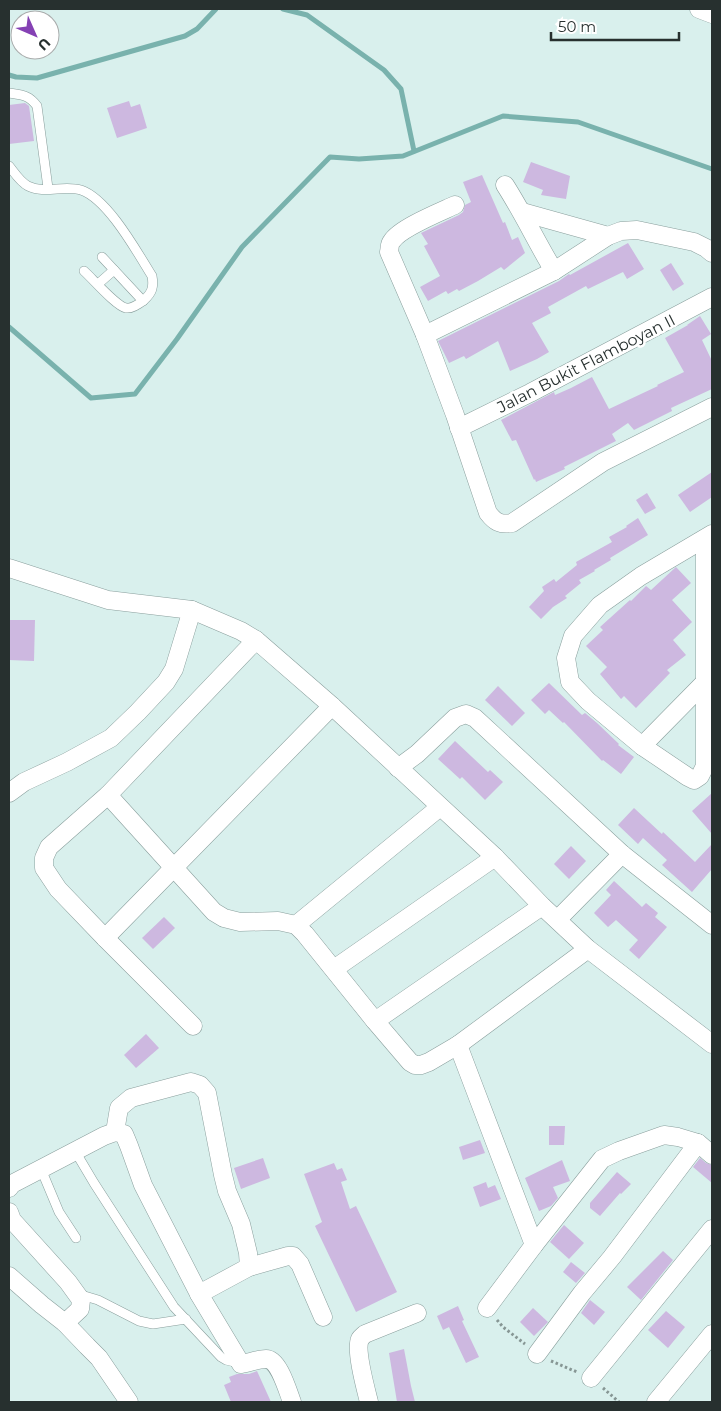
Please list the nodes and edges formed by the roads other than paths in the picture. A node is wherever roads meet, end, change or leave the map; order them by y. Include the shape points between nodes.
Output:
1 (699, 9) edge
2 (712, 14) edge
3 (9, 93) edge
4 (9, 166) edge
5 (505, 185) dead end
6 (48, 188) junction
7 (455, 205) dead end
8 (522, 212) junction
9 (608, 236) junction
10 (712, 253) edge
11 (102, 257) dead end
12 (84, 270) dead end
13 (114, 270) junction
14 (554, 271) junction
15 (98, 284) junction
16 (712, 297) edge
17 (143, 301) junction
18 (425, 335) junction
19 (712, 407) edge
20 (459, 428) junction
21 (709, 536) edge
22 (9, 568) edge
23 (192, 610) junction
24 (256, 640) junction
25 (706, 681) junction
26 (332, 706) junction
27 (642, 746) junction
28 (398, 768) junction
29 (9, 794) edge
30 (108, 795) junction
31 (440, 808) junction
32 (622, 854) junction
33 (495, 858) junction
34 (173, 867) junction
35 (542, 906) junction
36 (558, 919) junction
37 (296, 925) junction
38 (712, 925) edge
39 (105, 938) junction
40 (588, 949) junction
41 (334, 969) junction
42 (375, 1021) junction
43 (193, 1026) dead end
44 (712, 1044) edge
45 (458, 1045) junction
46 (115, 1132) junction
47 (698, 1143) junction
48 (75, 1151) junction
49 (712, 1155) edge
50 (40, 1169) junction
51 (9, 1188) edge
52 (9, 1212) edge
53 (712, 1229) edge
54 (76, 1238) dead end
55 (534, 1245) junction
56 (249, 1267) junction
57 (9, 1276) edge
58 (78, 1294) junction
59 (199, 1294) junction
60 (487, 1308) road end
61 (417, 1313) dead end
62 (323, 1317) dead end
63 (186, 1319) junction
64 (65, 1323) junction
65 (712, 1334) edge
66 (537, 1354) road end
67 (241, 1364) junction
68 (591, 1378) road end
69 (129, 1402) edge
70 (292, 1402) edge
71 (369, 1402) edge
72 (656, 1402) edge

1 - 2 street
3 - 6 lane via 32,99 37,106
4 - 6 lane via 27,186
5 - 8 street
6 - 17 lane via 82,190 104,206 152,276 152,291
7 - 18 street via 402,231 390,245 389,252
8 - 9 street
8 - 14 street
9 - 10 street via 637,230 694,242
9 - 14 street
11 - 13 lane
12 - 15 lane
13 - 15 lane
13 - 17 lane
14 - 18 street
15 - 17 lane via 123,307 129,308
16 - 20 street, Jalan Bukit Flamboyan II
18 - 20 street
19 - 20 street via 603,462 512,523 502,524 494,521 488,513
21 - 25 street
21 - 27 street via 641,576 600,605 573,636 566,658 570,682
22 - 23 street via 108,600
23 - 24 street
23 - 29 street via 174,669 138,712 111,738 24,782
24 - 26 street
24 - 30 street
25 - 27 street
25 - 27 street via 705,766 700,776 691,779
26 - 28 street
26 - 34 street
28 - 31 street
28 - 32 street via 455,718 466,714 475,718
30 - 34 street
30 - 39 street via 49,847 44,858 44,868 58,889
31 - 33 street
31 - 37 street
32 - 36 street
32 - 38 street
33 - 35 street
33 - 41 street
34 - 37 street via 214,912 224,918
34 - 39 street
35 - 36 street
35 - 42 street
36 - 40 street
37 - 41 street
39 - 43 street
40 - 44 street
40 - 45 street
41 - 42 street
42 - 45 street via 415,1065 428,1062
45 - 55 street
46 - 48 street
46 - 56 street via 119,1108 131,1098 191,1082 200,1084 207,1092 222,1175 241,1224
46 - 59 street via 124,1134 143,1185
47 - 49 street
47 - 55 street via 678,1136 664,1136 602,1159
47 - 66 street
48 - 50 street
48 - 63 lane via 144,1262 174,1307
50 - 51 street
50 - 54 lane via 59,1212
52 - 58 street via 12,1220
53 - 68 street
55 - 60 street
56 - 59 street
56 - 62 street via 293,1256 300,1264
57 - 64 street
58 - 63 lane via 98,1300 139,1321 153,1324
58 - 64 street via 80,1309
59 - 67 street
61 - 71 street via 365,1334 359,1340
63 - 67 lane via 221,1357
64 - 69 street via 99,1358
65 - 72 street
67 - 70 street via 266,1359 273,1362

